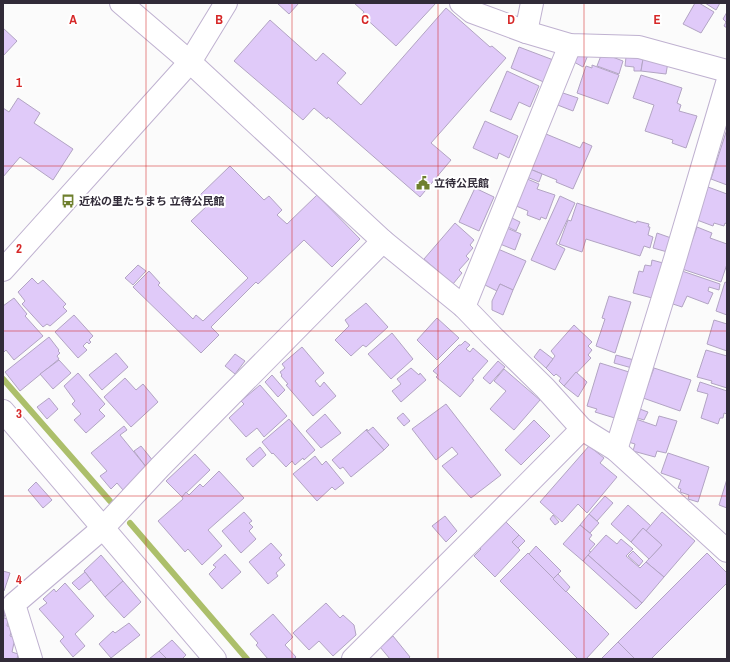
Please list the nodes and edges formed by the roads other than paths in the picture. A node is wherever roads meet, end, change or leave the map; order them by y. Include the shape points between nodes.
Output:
1 (121, 3) edge
2 (226, 3) edge
3 (461, 3) edge
4 (532, 3) edge
5 (526, 32) junction
6 (570, 45) junction
7 (190, 62) junction
8 (727, 71) edge
9 (727, 83) edge
10 (383, 241) junction
11 (3, 270) edge
12 (464, 306) junction
13 (3, 411) edge
14 (582, 429) junction
15 (616, 450) junction
16 (103, 528) junction
17 (727, 551) edge
18 (31, 659) edge
19 (215, 659) edge
20 (353, 659) edge

1 - 7 street
2 - 7 street
3 - 5 street via 472,12
4 - 5 street
5 - 6 street
6 - 8 street via 639,47
6 - 12 street
7 - 10 street
7 - 11 street
9 - 15 street
10 - 12 street
10 - 16 street via 165,461
12 - 14 street
13 - 16 street
14 - 15 street
14 - 20 street
15 - 17 street
16 - 18 street via 14,604
16 - 19 street

